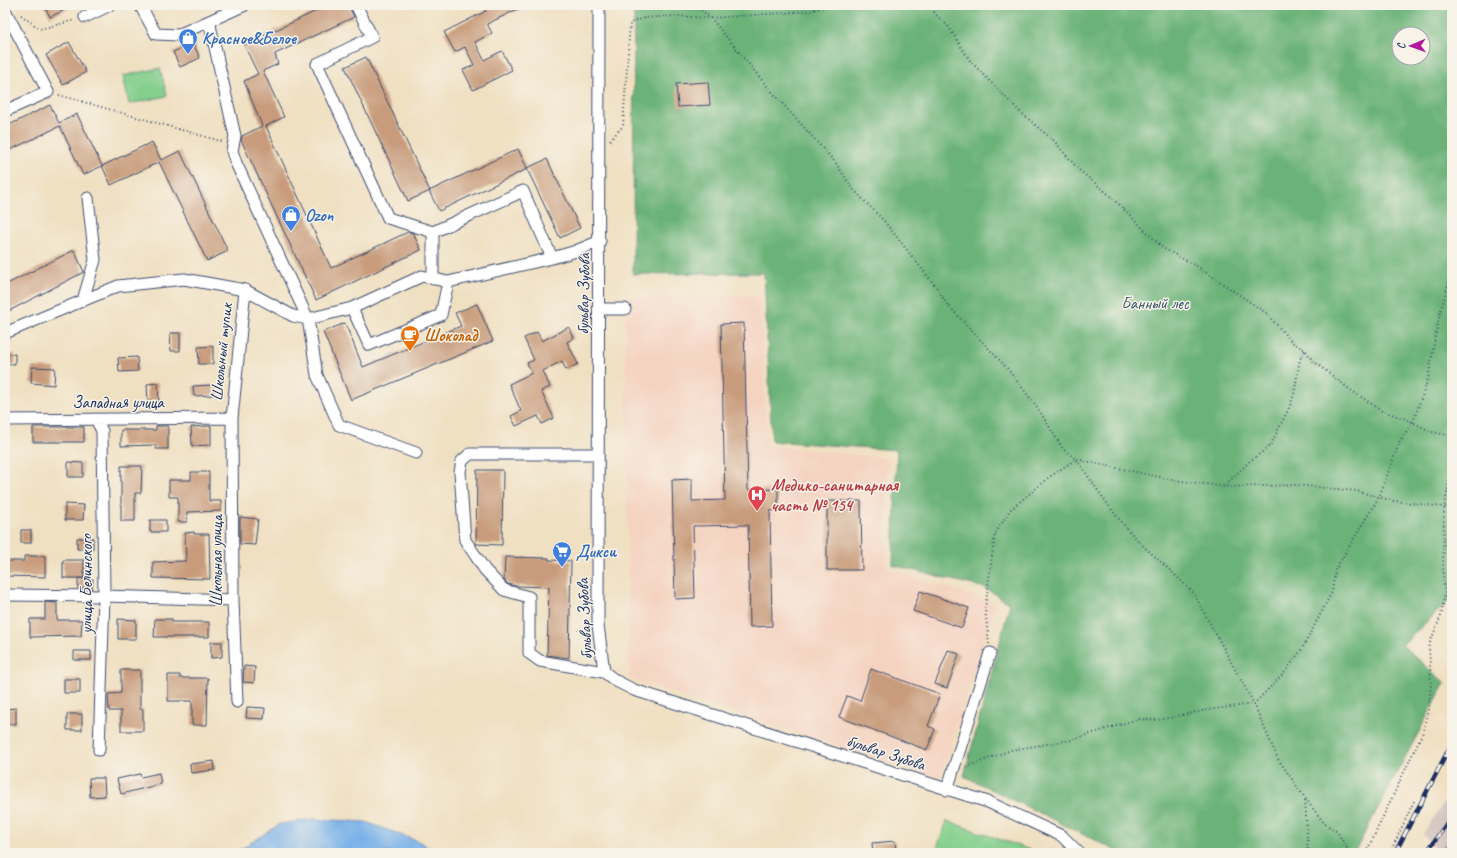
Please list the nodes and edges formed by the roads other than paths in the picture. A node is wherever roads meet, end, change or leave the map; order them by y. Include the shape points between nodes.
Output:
1 (110, 5) edge
2 (140, 5) edge
3 (245, 5) edge
4 (356, 5) edge
5 (599, 5) edge
6 (5, 10) edge
7 (86, 17) road end
8 (209, 21) junction
9 (5, 111) edge
10 (88, 198) dead end
11 (433, 232) junction
12 (600, 241) junction
13 (552, 258) junction
14 (433, 279) junction
15 (448, 282) junction
16 (244, 290) junction
17 (83, 300) junction
18 (352, 308) junction
19 (600, 309) junction
20 (625, 309) dead end
21 (308, 320) junction
22 (5, 333) edge
23 (232, 418) junction
24 (96, 419) junction
25 (5, 420) edge
26 (416, 453) dead end
27 (598, 454) junction
28 (5, 596) edge
29 (104, 596) junction
30 (233, 600) junction
31 (990, 653) road end
32 (604, 672) junction
33 (237, 702) dead end
34 (99, 750) dead end
35 (948, 790) junction
36 (1079, 853) edge

1 - 7 street
2 - 8 street via 156,34 178,35
3 - 8 street
4 - 11 street via 372,36 317,64 388,218
5 - 12 street, бульвар Зубова
6 - 9 street via 48,92
8 - 21 street via 235,136 232,152
10 - 17 street via 94,260
11 - 13 street via 523,191
11 - 14 street
12 - 13 street
12 - 19 street, бульвар Зубова
13 - 15 street
14 - 15 street
14 - 18 street via 422,276
15 - 18 street via 441,315 370,345
16 - 17 street via 184,279 118,286
16 - 21 street via 293,316
16 - 23 street, Школьный тупик
17 - 22 street
18 - 21 street
19 - 20 street
19 - 27 street, бульвар Зубова
21 - 26 street via 318,375 339,425
23 - 24 street, Западная улица
23 - 30 street, Школьная улица
24 - 25 street, Западная улица
24 - 29 street, улица Белинского via 102,431
27 - 32 street, бульвар Зубова via 598,625
27 - 32 street via 470,454 462,461 460,472 465,540 485,570 504,590 529,597 529,653 540,662
28 - 29 street
29 - 30 street
29 - 34 street, улица Белинского
30 - 33 street, Школьная улица
31 - 35 street
32 - 35 street, бульвар Зубова via 634,690
35 - 36 street, бульвар Зубова via 988,802 1062,836

